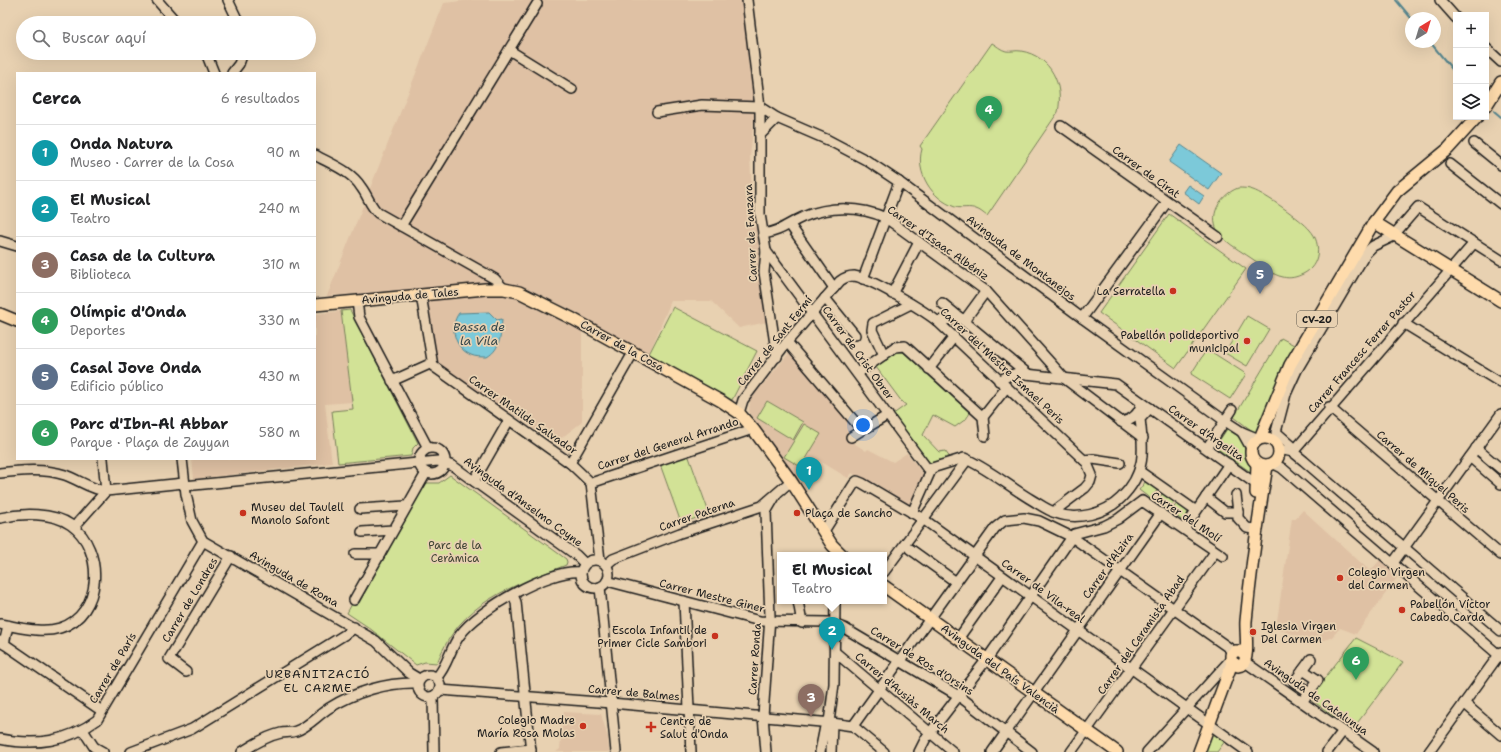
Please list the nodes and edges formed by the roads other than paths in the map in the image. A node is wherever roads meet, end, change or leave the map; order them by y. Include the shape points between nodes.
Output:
1 (157, 0) edge
2 (228, 0) edge
3 (747, 0) edge
4 (1440, 0) edge
5 (537, 4) dead end
6 (1453, 15) edge
7 (171, 16) edge
8 (236, 16) edge
9 (509, 50) junction
10 (1489, 51) edge
11 (209, 60) edge
12 (240, 60) edge
13 (1501, 62) edge
14 (214, 72) edge
15 (233, 72) edge
16 (1501, 82) edge
17 (572, 89) dead end
18 (1489, 101) edge
19 (760, 107) junction
20 (656, 112) dead end
21 (777, 118) junction
22 (1474, 120) edge
23 (760, 122) junction
24 (1061, 126) dead end
25 (760, 135) junction
26 (1474, 143) dead end
27 (316, 156) edge
28 (1450, 164) dead end
29 (1501, 165) edge
30 (899, 182) junction
31 (1167, 202) junction
32 (1501, 204) edge
33 (886, 218) junction
34 (1374, 222) junction
35 (790, 225) junction
36 (401, 226) junction
37 (763, 234) junction
38 (1395, 235) junction
39 (1218, 237) dead end
40 (0, 241) edge
41 (919, 242) junction
42 (1474, 243) junction
43 (16, 246) edge
44 (766, 251) junction
45 (1501, 260) edge
46 (1450, 270) junction
47 (863, 279) junction
48 (834, 288) junction
49 (504, 289) junction
50 (986, 291) junction
51 (892, 294) junction
52 (422, 295) junction
53 (825, 298) junction
54 (1501, 301) edge
55 (357, 302) junction
56 (942, 302) dead end
57 (910, 304) junction
58 (316, 305) edge
59 (813, 312) junction
60 (0, 314) edge
61 (1082, 318) junction
62 (963, 320) junction
63 (16, 321) edge
64 (937, 321) junction
65 (1403, 323) junction
66 (856, 335) dead end
67 (954, 337) junction
68 (787, 342) junction
69 (633, 353) junction
70 (884, 355) junction
71 (778, 357) junction
72 (432, 363) junction
73 (929, 369) junction
74 (858, 373) junction
75 (1028, 374) junction
76 (1065, 379) junction
77 (392, 381) junction
78 (1501, 383) edge
79 (1003, 385) junction
80 (1141, 402) junction
81 (1330, 407) junction
82 (1150, 408) junction
83 (1232, 410) dead end
84 (739, 412) junction
85 (888, 415) junction
86 (984, 415) junction
87 (1140, 419) junction
88 (1499, 419) edge
89 (509, 420) junction
90 (1225, 421) junction
91 (1124, 424) junction
92 (868, 427) dead end
93 (752, 429) junction
94 (1242, 432) junction
95 (985, 436) dead end
96 (851, 437) dead end
97 (1143, 438) junction
98 (1263, 439) junction
99 (428, 448) junction
100 (1207, 448) junction
101 (1251, 448) junction
102 (1279, 448) junction
103 (1476, 448) junction
104 (1293, 452) junction
105 (1470, 457) junction
106 (103, 460) edge
107 (182, 460) edge
108 (967, 460) junction
109 (1084, 460) junction
110 (418, 462) junction
111 (445, 462) junction
112 (570, 463) junction
113 (1120, 463) dead end
114 (1229, 464) junction
115 (1266, 465) junction
116 (1501, 469) edge
117 (930, 470) junction
118 (1139, 471) junction
119 (0, 473) edge
120 (426, 473) junction
121 (474, 481) junction
122 (591, 482) junction
123 (791, 482) junction
124 (1256, 484) junction
125 (1501, 484) edge
126 (184, 485) junction
127 (106, 491) junction
128 (776, 495) junction
129 (1236, 495) dead end
130 (1206, 497) junction
131 (1438, 501) junction
132 (406, 506) junction
133 (757, 508) junction
134 (360, 509) dead end
135 (1196, 511) junction
136 (1053, 512) junction
137 (1238, 512) junction
138 (912, 513) junction
139 (1161, 513) junction
140 (0, 518) edge
141 (923, 519) junction
142 (766, 520) junction
143 (74, 527) junction
144 (1184, 529) junction
145 (393, 530) junction
146 (824, 531) junction
147 (362, 532) dead end
148 (1255, 532) junction
149 (1072, 537) junction
150 (203, 541) junction
151 (1405, 548) junction
152 (910, 549) dead end
153 (838, 552) edge
154 (1215, 552) junction
155 (355, 554) dead end
156 (380, 554) junction
157 (1501, 555) edge
158 (231, 556) junction
159 (1224, 556) dead end
160 (974, 557) junction
161 (603, 563) junction
162 (1393, 563) junction
163 (583, 568) junction
164 (887, 568) edge
165 (1120, 571) junction
166 (1002, 577) junction
167 (956, 582) junction
168 (604, 584) junction
169 (887, 588) edge
170 (513, 594) junction
171 (1030, 597) junction
172 (354, 600) dead end
173 (684, 602) junction
174 (799, 604) edge
175 (835, 604) edge
176 (1174, 610) junction
177 (930, 619) junction
178 (769, 622) junction
179 (802, 623) junction
180 (4, 625) edge
181 (836, 626) junction
182 (354, 627) junction
183 (1077, 630) junction
184 (1501, 630) edge
185 (958, 639) junction
186 (2, 643) edge
187 (835, 652) junction
188 (1500, 654) edge
189 (987, 659) junction
190 (1237, 659) junction
191 (1311, 660) dead end
192 (900, 661) junction
193 (1132, 669) junction
194 (1303, 670) junction
195 (186, 672) dead end
196 (437, 677) junction
197 (418, 681) junction
198 (1294, 682) junction
199 (880, 689) junction
200 (440, 690) junction
201 (1287, 692) junction
202 (1309, 692) junction
203 (1034, 693) junction
204 (959, 696) junction
205 (433, 697) junction
206 (526, 697) junction
207 (1302, 702) junction
208 (611, 703) junction
209 (1464, 703) junction
210 (1186, 708) junction
211 (690, 710) junction
212 (102, 711) junction
213 (763, 716) junction
214 (829, 722) junction
215 (1208, 724) junction
216 (853, 726) junction
217 (82, 730) junction
218 (1088, 731) junction
219 (1343, 731) junction
220 (1006, 732) junction
221 (930, 733) junction
222 (1501, 736) edge
223 (0, 739) edge
224 (531, 750) edge
225 (103, 752) edge
226 (131, 752) edge
227 (242, 752) edge
228 (434, 752) edge
229 (501, 752) edge
230 (616, 752) edge
231 (691, 752) edge
232 (766, 752) edge
233 (820, 752) edge
234 (831, 752) edge
235 (884, 752) edge
236 (919, 752) edge
237 (953, 752) edge
238 (992, 752) edge
239 (1032, 752) edge
240 (1071, 752) edge
241 (1117, 752) edge
242 (1147, 752) edge
243 (1198, 752) edge
244 (1248, 752) edge
245 (1327, 752) edge
246 (1373, 752) edge
247 (1428, 752) edge

1 - 7 street
2 - 8 street
3 - 19 street, Carrer de Fanzara
4 - 6 street
5 - 9 street
9 - 17 street
9 - 36 street
10 - 13 street
11 - 14 street
12 - 15 street
16 - 18 main road
19 - 20 street via 702,105
19 - 21 street, Avinguda de Montanejos
19 - 23 street, Carrer de Fanzara
21 - 23 street
21 - 25 street
21 - 30 street, Avinguda de Montanejos via 828,140 866,160
22 - 34 main road, CV-20 via 1448,149 1397,191
23 - 25 street, Carrer de Fanzara
24 - 31 street, Carrer de Cirat
25 - 37 street, Carrer de Fanzara via 760,214
26 - 29 street
27 - 36 street, Carrer de la Cosa via 357,181 372,208
28 - 32 street
30 - 33 street
30 - 61 street, Avinguda de Montanejos
31 - 39 street, Carrer de Cirat
31 - 61 street
33 - 35 street, Carrer d'Isaac Albéniz via 871,212 836,209 816,213
33 - 41 street, Carrer d'Isaac Albéniz
33 - 47 street
34 - 38 main road
34 - 98 main road, CV-20 via 1290,365 1279,389
35 - 37 street, Carrer d'Isaac Albéniz via 777,232
35 - 48 street
36 - 49 street, Carrer de la Cosa via 495,279
37 - 44 street, Carrer de Fanzara
38 - 42 street via 1418,207
38 - 46 main road
38 - 104 street via 1373,246 1366,253 1291,384 1276,432 1292,446
40 - 43 street
41 - 50 street, Carrer d'Isaac Albéniz
41 - 51 street
42 - 45 street
42 - 46 street, Carrer Francesc Ferrer Pastor
44 - 59 street, Carrer de Crist Obrer
44 - 71 street, Carrer de Fanzara via 764,272
46 - 54 main road
46 - 65 street, Carrer Francesc Ferrer Pastor
47 - 48 street, Carrer del Mestre Ismael Peris via 848,277 842,279
47 - 51 street, Carrer del Mestre Ismael Peris
48 - 53 street, Carrer de Sant Fermí
49 - 52 main road, Avinguda de Tales
49 - 69 main road, Carrer de la Cosa via 519,292
50 - 62 street
50 - 76 street, Carrer d'Isaac Albéniz
51 - 57 street, Carrer del Mestre Ismael Peris
52 - 55 main road, Avinguda de Tales
52 - 72 street
53 - 59 street, Carrer de Sant Fermí
53 - 66 street
55 - 58 main road, Avinguda de Tales
55 - 77 street via 359,316
56 - 62 street
57 - 64 street, Carrer del Mestre Ismael Peris
57 - 70 street via 873,323 872,330
59 - 68 street, Carrer de Sant Fermí
59 - 74 street, Carrer de Crist Obrer
60 - 63 main road
61 - 90 street, Avinguda de Montanejos
62 - 64 street
62 - 75 street
64 - 67 street, Carrer del Mestre Ismael Peris
65 - 78 street
65 - 81 street, Carrer Francesc Ferrer Pastor
67 - 73 street
67 - 79 street, Carrer del Mestre Ismael Peris
68 - 71 street, Carrer de Sant Fermí
68 - 96 street via 862,430
69 - 84 main road, Carrer de la Cosa
69 - 112 street
70 - 73 street via 898,346 905,346
70 - 74 street
71 - 84 street, Carrer de Sant Fermí via 743,400
72 - 77 street
72 - 89 street, Carrer Matilde Salvador
73 - 86 street
74 - 85 street, Carrer de Crist Obrer
75 - 76 street, Carrer d'Argelita
75 - 79 street, Carrer d'Argelita via 1012,374
76 - 80 street, Carrer d'Argelita via 1116,384
76 - 91 street, Carrer d'Argelita
77 - 99 street
79 - 86 street
79 - 109 street, Carrer del Mestre Ismael Peris
80 - 82 street, Carrer d'Argelita
80 - 91 street via 1140,408 1131,420
81 - 104 street, Carrer Francesc Ferrer Pastor
81 - 131 street, Carrer de Miquel Peris
82 - 87 street
82 - 100 street, Carrer d'Argelita
83 - 90 street
84 - 93 main road, Carrer de la Cosa
85 - 92 street
85 - 117 street, Carrer de Crist Obrer
86 - 95 street
87 - 91 street
87 - 97 street
88 - 103 street
89 - 112 street, Carrer Matilde Salvador
89 - 121 street
90 - 94 street, Avinguda de Montanejos
90 - 100 street
91 - 97 street, Carrer d'Argelita
93 - 122 street, Carrer del General Arrando
93 - 123 main road, Carrer de la Cosa
94 - 98 street, Avinguda de Montanejos
94 - 101 street, Avinguda de Montanejos
97 - 118 street
98 - 101 main road
98 - 102 main road via 1274,440
99 - 110 street via 422,451
99 - 111 street, Avinguda d'Anselmo Coyne via 440,451
100 - 114 street, Carrer d'Argelita
101 - 115 main road via 1252,457
102 - 104 street
102 - 115 main road via 1279,457
103 - 105 street
103 - 116 street
104 - 151 street
105 - 125 street
105 - 131 street
106 - 127 street
107 - 126 street
108 - 117 street via 962,459
108 - 136 street
108 - 141 street
109 - 113 street
109 - 136 street, Carrer del Mestre Ismael Peris via 1090,466 1090,482 1086,488
110 - 111 street, Avinguda d'Anselmo Coyne
110 - 120 street via 420,469
110 - 126 street, Avinguda d'Anselmo Coyne
111 - 120 street, Avinguda d'Anselmo Coyne via 442,470 434,475
111 - 121 street, Avinguda d'Anselmo Coyne
112 - 122 street, Carrer Matilde Salvador
114 - 124 street, Carrer d'Argelita
114 - 130 street
115 - 124 main road
115 - 148 main road
115 - 162 street via 1282,468
117 - 138 street
118 - 135 street
118 - 136 street via 1122,496 1099,512 1073,516
119 - 127 street via 34,470 55,472 97,490
120 - 132 street
121 - 163 street, Avinguda d'Anselmo Coyne via 576,555
122 - 161 street
123 - 128 street, Carrer Paterna
123 - 146 main road, Carrer de la Cosa
124 - 148 main road
126 - 127 street, Avinguda d'Anselmo Coyne
126 - 150 street via 192,521
127 - 143 street
128 - 133 street, Carrer Paterna
128 - 142 street, Carrer Ronda via 767,509
129 - 137 street
130 - 135 street
130 - 137 street via 1225,512
131 - 151 street
131 - 157 street, Carrer de Miquel Peris
132 - 134 street
132 - 145 street
133 - 142 street
133 - 161 street, Carrer Paterna via 680,533
135 - 144 street
137 - 148 street via 1238,518
138 - 141 street, Carrer de Vila-real
138 - 146 street, Carrer de Vila-real via 857,481
139 - 144 street, Carrer del Molí
139 - 149 street, Carrer del Molí via 1142,501 1112,522
139 - 165 street, Carrer d'Alzira
140 - 143 street via 48,517
141 - 160 street, Carrer de Vila-real
141 - 164 street
142 - 178 street, Carrer Ronda
143 - 180 street via 89,548 95,568 93,592 84,609 71,622 55,629 36,630
144 - 154 street, Carrer del Molí
145 - 147 street
145 - 156 street
146 - 153 main road, Carrer de la Cosa
148 - 190 main road via 1245,629
149 - 160 street, Avinguda de Catalunya via 1031,518 1010,518 998,524
149 - 165 street, Avinguda de Catalunya
149 - 171 street
150 - 158 street, Avinguda de Roma
150 - 212 street, Carrer de París
151 - 162 street
151 - 184 street
152 - 167 street
154 - 159 street, Carrer del Molí
154 - 176 street, Carrer del Ceramista Abad
155 - 156 street
156 - 172 street
158 - 182 street, Avinguda de Roma
158 - 195 street, Carrer de Londres via 169,659
160 - 166 street, Carrer de Vila-real
160 - 167 street, Avinguda de Catalunya
161 - 163 street via 592,560
161 - 168 street via 610,573
162 - 188 street
163 - 168 street via 583,581 586,585 595,588
163 - 170 street via 540,581
165 - 176 street, Avinguda de Catalunya
165 - 183 street, Carrer d'Alzira
166 - 171 street, Carrer de Vila-real
166 - 185 street
167 - 177 street, Avinguda de Catalunya
168 - 173 street, Carrer Mestre Giner
168 - 208 street
169 - 177 main road, Avinguda del País Valencià
170 - 196 street via 472,622 460,635
170 - 206 street
171 - 183 street, Carrer de Vila-real
171 - 189 street
173 - 178 street, Carrer Mestre Giner
173 - 211 street
174 - 179 street
175 - 181 street
176 - 190 street, Avinguda de Catalunya via 1229,648
176 - 193 street, Carrer del Ceramista Abad
177 - 185 main road, Avinguda del País Valencià
177 - 192 street, Avinguda de Catalunya
178 - 179 street, Carrer Mestre Giner
178 - 213 street, Carrer Ronda
179 - 181 street, Carrer Mestre Giner via 828,622
180 - 186 street
181 - 187 street
181 - 192 street, Carrer de Ros d'Orsins via 850,631
182 - 197 street, Avinguda de Roma via 376,641
182 - 226 street via 192,730
183 - 193 street, Carrer de Vila-real
183 - 203 street, Carrer d'Alzira
185 - 189 main road, Avinguda del País Valencià
186 - 212 street
187 - 199 street, Carrer d'Ausiàs March
187 - 214 street
188 - 209 street
189 - 203 main road, Avinguda del País Valencià
189 - 204 street
190 - 201 street, Avinguda de Catalunya
190 - 210 street
190 - 215 main road
191 - 194 street
192 - 199 street, Avinguda de Catalunya
192 - 204 street, Carrer de Ros d'Orsins
193 - 210 street, Carrer de Vila-real
193 - 218 street, Carrer del Ceramista Abad
194 - 198 street
194 - 202 street via 1318,680
196 - 197 street via 431,674 424,675
196 - 200 street
197 - 205 street via 418,692 424,697
197 - 227 street via 366,690 329,708 297,731 280,733
198 - 201 street
198 - 202 street
199 - 216 street, Avinguda de Catalunya
199 - 221 street, Carrer d'Ausiàs March
200 - 205 street
200 - 206 street, Carrer de Balmes
201 - 207 street, Avinguda de Catalunya
202 - 207 street
203 - 218 main road, Avinguda del País Valencià
203 - 220 street, Carrer d'Alzira
204 - 220 street, Carrer de Ros d'Orsins
204 - 221 street
205 - 228 street
206 - 208 street, Carrer de Balmes
206 - 224 street
207 - 219 street, Avinguda de Catalunya
208 - 211 street, Carrer de Balmes
208 - 230 street
209 - 222 street
209 - 247 street
210 - 215 street, Carrer de Vila-real
210 - 242 street
211 - 213 street, Carrer de Balmes
211 - 231 street
212 - 217 street, Carrer de París via 97,720
213 - 214 street, Carrer de Balmes
213 - 232 street, Carrer Ronda
214 - 216 street, Carrer de Balmes
214 - 233 street
214 - 234 street
215 - 243 main road
215 - 244 street, Carrer de Vila-real
216 - 235 street
217 - 223 street, Carrer de París via 36,743
217 - 225 street via 94,747
218 - 240 street, Carrer del Ceramista Abad
218 - 241 main road, Avinguda del País Valencià
219 - 245 street
219 - 246 street, Avinguda de Catalunya
220 - 238 street, Carrer d'Alzira
220 - 239 street, Carrer de Ros d'Orsins
221 - 236 street
221 - 237 street, Carrer d'Ausiàs March
224 - 229 street

